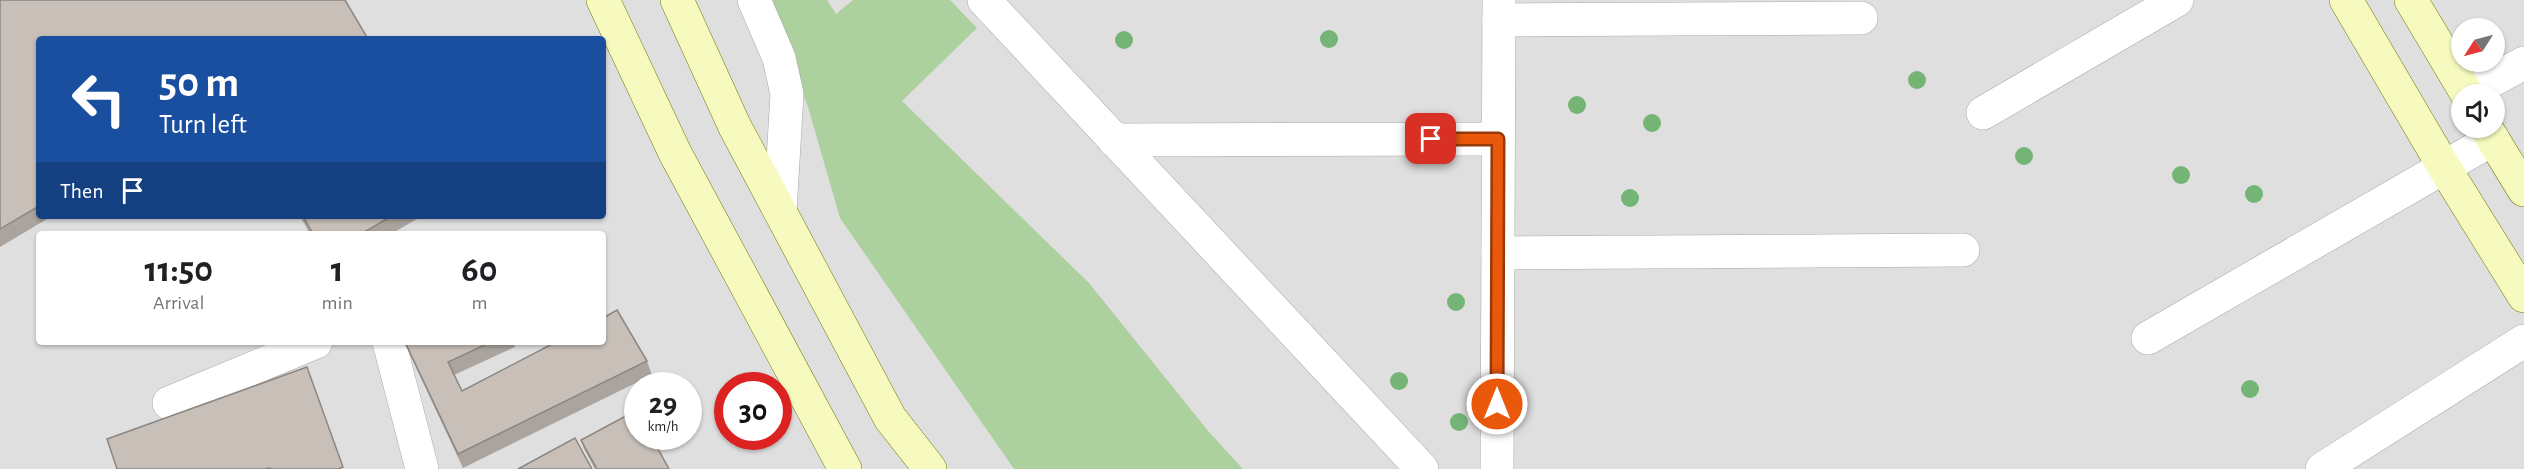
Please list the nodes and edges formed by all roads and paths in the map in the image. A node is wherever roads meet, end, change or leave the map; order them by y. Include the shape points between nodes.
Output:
1 (603, 0) edge
2 (677, 0) edge
3 (754, 0) edge
4 (984, 0) edge
5 (2177, 0) edge
6 (2346, 0) edge
7 (2411, 0) edge
8 (1499, 10) edge
9 (1861, 18) dead end
10 (2524, 63) edge
11 (2461, 84) edge
12 (2485, 84) edge
13 (1983, 113) dead end
14 (2482, 138) edge
15 (2492, 138) edge
16 (1498, 139) junction
17 (1114, 140) junction
18 (2444, 167) junction
19 (2524, 188) edge
20 (780, 211) junction
21 (1963, 250) dead end
22 (1498, 253) junction
23 (2524, 296) edge
24 (2148, 338) dead end
25 (2524, 341) edge
26 (309, 345) edge
27 (390, 345) edge
28 (169, 403) dead end
29 (422, 469) edge
30 (845, 469) edge
31 (930, 469) edge
32 (1422, 469) edge
33 (1497, 469) edge
34 (2322, 469) edge

1 - 30 main road via 675,153
2 - 20 main road via 735,127
3 - 20 street via 779,58 787,94
4 - 17 street
5 - 13 street
6 - 18 main road
7 - 11 main road
8 - 9 street
8 - 16 street
10 - 12 street
14 - 18 street
15 - 19 main road
16 - 17 street
16 - 22 street
17 - 32 street
18 - 23 main road
18 - 24 street
20 - 31 main road via 890,418
21 - 22 street
22 - 33 street
25 - 34 street
26 - 28 street
27 - 29 street

